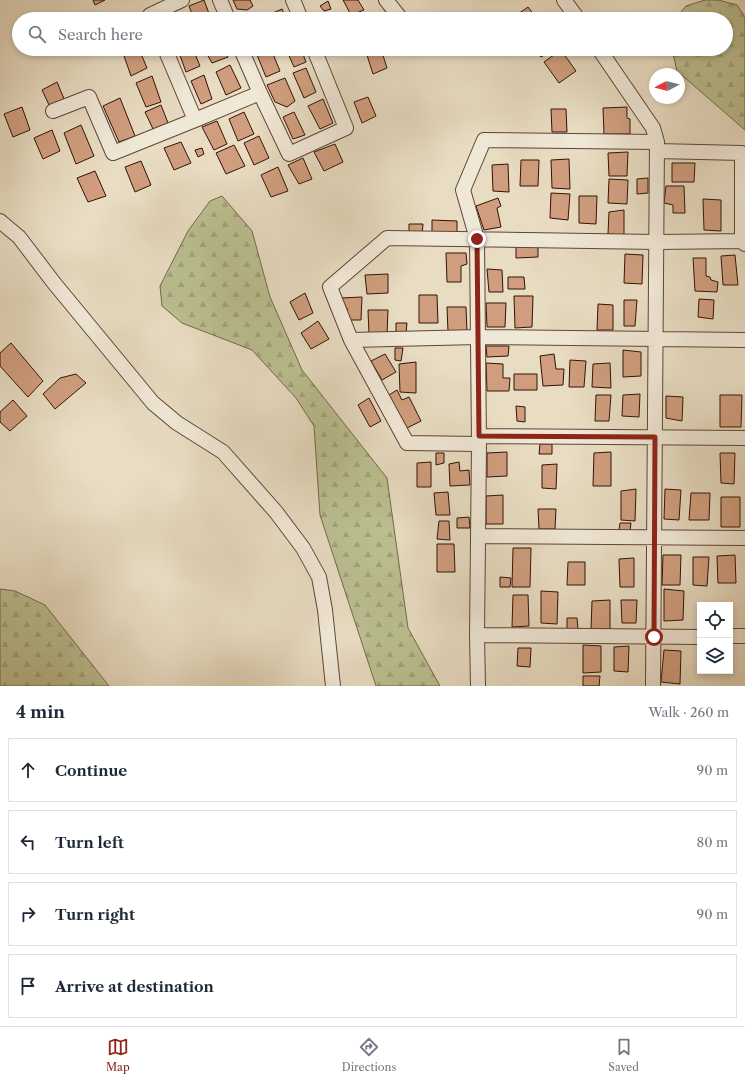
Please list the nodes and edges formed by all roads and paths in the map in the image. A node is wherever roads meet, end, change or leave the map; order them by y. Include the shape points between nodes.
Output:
1 (182, 0) edge
2 (220, 0) edge
3 (293, 0) edge
4 (386, 0) edge
5 (564, 0) edge
6 (156, 12) edge
7 (225, 12) edge
8 (298, 12) edge
9 (395, 12) edge
10 (573, 12) edge
11 (168, 56) edge
12 (244, 56) edge
13 (317, 56) edge
14 (604, 56) edge
15 (260, 93) junction
16 (53, 112) dead end
17 (195, 120) junction
18 (657, 147) junction
19 (0, 221) edge
20 (477, 239) junction
21 (657, 242) junction
22 (744, 242) edge
23 (478, 338) junction
24 (351, 340) junction
25 (656, 340) junction
26 (745, 340) edge
27 (655, 437) junction
28 (745, 438) edge
29 (479, 440) junction
30 (478, 536) junction
31 (655, 538) junction
32 (745, 538) edge
33 (477, 635) junction
34 (697, 636) edge
35 (733, 636) edge
36 (745, 636) edge
37 (654, 637) junction
38 (333, 686) edge
39 (478, 686) edge
40 (653, 686) edge

1 - 6 street
2 - 7 street
3 - 8 street
4 - 9 street
5 - 10 street
11 - 17 street
12 - 15 street
13 - 15 street via 346,128 289,154
14 - 18 street via 653,128
15 - 17 street
16 - 17 street via 89,97 113,153
18 - 20 street via 484,140 463,190
18 - 21 street
18 - 22 street via 742,153
19 - 38 street via 19,237 153,403 177,423 223,452 276,512 302,548 319,577
20 - 21 street
20 - 23 street
20 - 24 street via 387,238 330,287
21 - 22 street
21 - 25 street
23 - 24 street
23 - 25 street
23 - 29 street
24 - 29 street via 407,443
25 - 26 street
25 - 27 street
27 - 28 street
27 - 29 street
27 - 31 street
29 - 30 street
30 - 31 street
30 - 33 street
31 - 32 street
31 - 37 street
33 - 37 street
33 - 39 street
34 - 37 street
35 - 36 street
37 - 40 street

